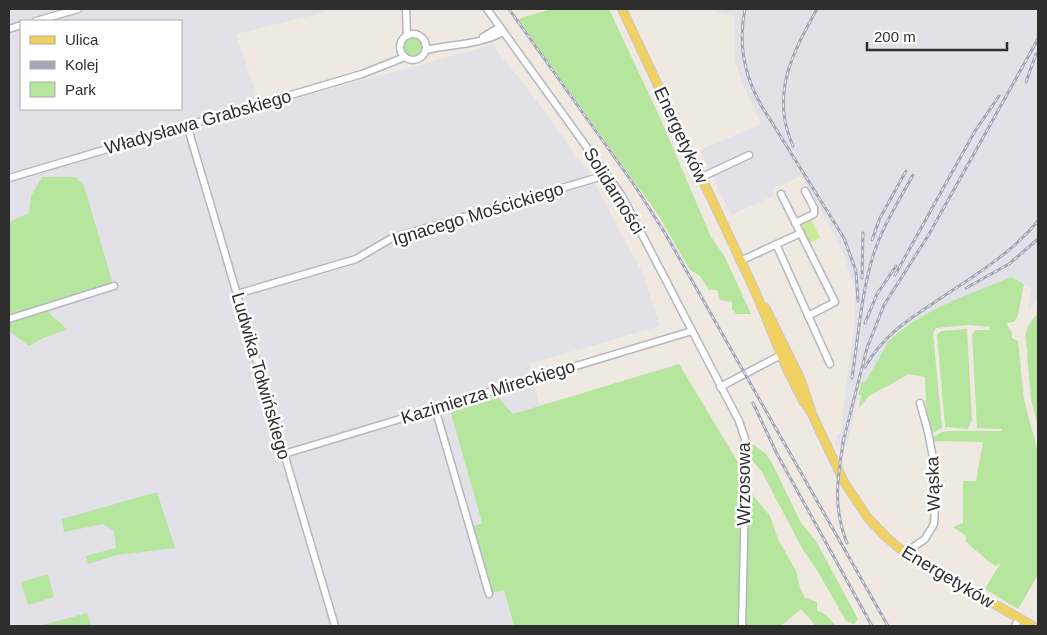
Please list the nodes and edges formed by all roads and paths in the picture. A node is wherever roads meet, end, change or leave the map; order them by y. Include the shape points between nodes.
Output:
1 (78, 9) edge
2 (487, 9) edge
3 (622, 9) edge
4 (406, 10) edge
5 (40, 20) edge
6 (502, 29) junction
7 (410, 35) junction
8 (425, 47) junction
9 (403, 54) junction
10 (187, 125) junction
11 (749, 155) dead end
12 (606, 172) junction
13 (702, 177) junction
14 (9, 178) edge
15 (805, 191) dead end
16 (781, 194) dead end
17 (796, 224) junction
18 (801, 233) junction
19 (776, 244) junction
20 (740, 260) junction
21 (114, 286) dead end
22 (755, 291) junction
23 (237, 294) junction
24 (808, 316) junction
25 (9, 319) edge
26 (692, 331) junction
27 (781, 338) junction
28 (781, 354) junction
29 (830, 364) dead end
30 (796, 370) junction
31 (720, 387) junction
32 (920, 403) dead end
33 (435, 408) junction
34 (812, 414) junction
35 (284, 454) junction
36 (905, 553) junction
37 (489, 594) dead end
38 (1019, 618) junction
39 (335, 626) edge
40 (742, 626) edge
41 (1015, 626) edge
42 (1033, 626) edge

1 - 5 street
2 - 6 street, Solidarności
3 - 13 main road, Energetyków
4 - 7 street
6 - 8 street via 493,37 446,47
6 - 12 street, Solidarności
7 - 8 street via 421,37
7 - 9 street via 401,43
8 - 9 street via 419,59 411,60
9 - 10 street, Władysława Grabskiego via 362,74
10 - 14 street, Władysława Grabskiego
10 - 23 street, Ludwika Tołwińskiego
11 - 13 street
12 - 23 street, Ignacego Mościckiego via 596,178 392,238 356,259
12 - 26 street, Solidarności via 622,196
13 - 20 main road, Energetyków
15 - 17 street via 814,214
16 - 17 street
17 - 18 street
18 - 19 street
18 - 24 street via 835,302
19 - 20 street
19 - 24 street
20 - 22 main road, Energetyków
21 - 25 street
22 - 27 main road, Energetyków
22 - 28 main road, Energetyków
23 - 35 street, Ludwika Tołwińskiego
24 - 29 street
26 - 31 street, Solidarności
26 - 33 street, Kazimierza Mireckiego
27 - 28 street
27 - 30 main road, Energetyków
28 - 30 street
28 - 31 street
28 - 34 main road, Energetyków
30 - 34 main road, Energetyków
31 - 40 street, Wrzosowa via 739,421 745,444
32 - 36 street, Wąska via 933,458 934,524 925,539
33 - 35 street, Kazimierza Mireckiego
33 - 37 street
34 - 36 main road, Energetyków via 852,496 868,518
35 - 39 street, Ludwika Tołwińskiego
36 - 38 main road, Energetyków
38 - 41 street
38 - 42 main road, Energetyków

